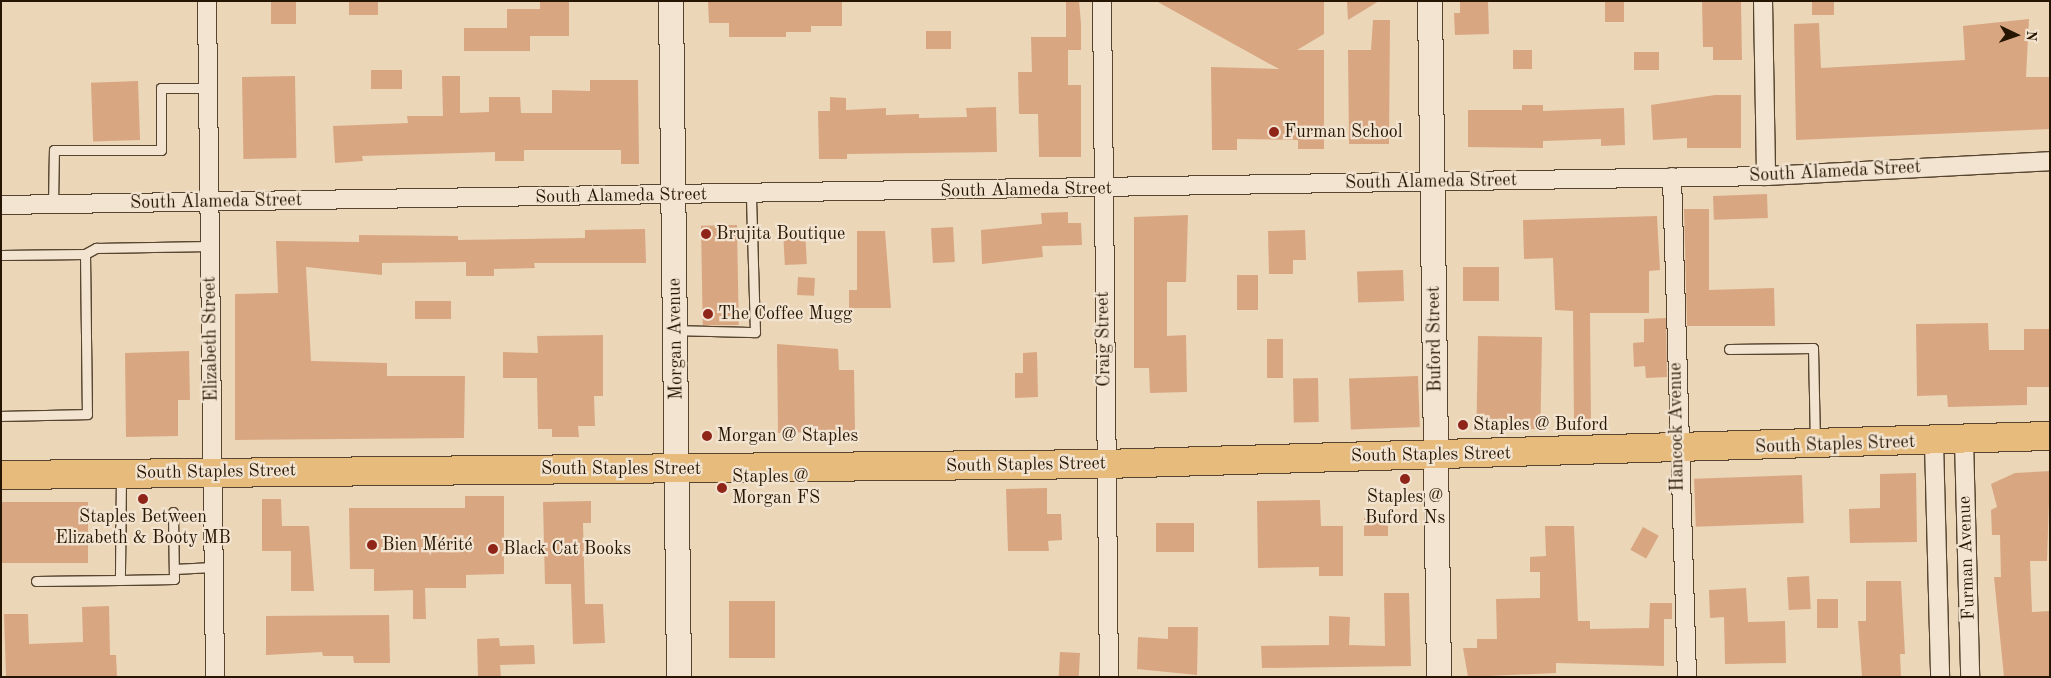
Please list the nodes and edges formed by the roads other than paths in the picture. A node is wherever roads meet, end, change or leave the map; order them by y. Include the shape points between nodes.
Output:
1 (207, 1) edge
2 (671, 1) edge
3 (1102, 1) edge
4 (1430, 1) edge
5 (1763, 1) edge
6 (208, 88) junction
7 (2050, 161) edge
8 (1766, 176) junction
9 (1672, 177) junction
10 (1433, 182) junction
11 (1103, 190) junction
12 (752, 194) junction
13 (674, 196) junction
14 (209, 203) junction
15 (1, 205) edge
16 (53, 205) junction
17 (210, 246) junction
18 (1, 254) edge
19 (85, 254) junction
20 (676, 330) junction
21 (1729, 349) dead end
22 (1, 416) edge
23 (2050, 436) edge
24 (1964, 440) junction
25 (1934, 442) junction
26 (1815, 446) junction
27 (1677, 450) junction
28 (1436, 454) junction
29 (1105, 464) junction
30 (678, 468) junction
31 (212, 472) junction
32 (121, 473) junction
33 (1, 475) edge
34 (173, 512) dead end
35 (214, 567) junction
36 (174, 569) junction
37 (120, 580) junction
38 (36, 581) dead end
39 (215, 677) edge
40 (679, 677) edge
41 (1109, 677) edge
42 (1439, 677) edge
43 (1687, 677) edge
44 (1940, 677) edge
45 (1970, 677) edge

1 - 6 street, Elizabeth Street
2 - 13 main road, Morgan Avenue
3 - 11 street, Craig Street
4 - 10 main road, Buford Street
5 - 8 street
6 - 14 street, Elizabeth Street
6 - 16 lane via 161,88 161,150 54,150
7 - 8 street, South Alameda Street
8 - 9 street, South Alameda Street
9 - 10 street, South Alameda Street
9 - 27 street, Hancock Avenue
10 - 11 street, South Alameda Street
10 - 28 main road, Buford Street
11 - 12 street, South Alameda Street
11 - 29 street, Craig Street
12 - 13 street, South Alameda Street
12 - 20 lane via 754,332
13 - 14 street, South Alameda Street
13 - 20 main road, Morgan Avenue
14 - 16 street, South Alameda Street
14 - 17 street, Elizabeth Street
15 - 16 street, South Alameda Street
17 - 19 lane via 96,248
17 - 31 street, Elizabeth Street
18 - 19 lane
19 - 22 lane via 88,414
20 - 30 main road, Morgan Avenue
21 - 26 lane via 1813,348
23 - 24 main road, South Staples Street
24 - 25 main road, South Staples Street
24 - 45 street, Furman Avenue
25 - 26 main road, South Staples Street
25 - 44 street, Furman Avenue
26 - 27 main road, South Staples Street
27 - 28 main road, South Staples Street
27 - 43 street, Hancock Avenue via 1686,572
28 - 29 main road, South Staples Street
28 - 42 main road, Buford Street
29 - 30 main road, South Staples Street
29 - 41 street, Craig Street
30 - 31 main road, South Staples Street
30 - 40 main road, Morgan Avenue
31 - 32 main road, South Staples Street
31 - 35 street, Elizabeth Street
32 - 33 main road, South Staples Street
32 - 37 lane
34 - 36 lane
35 - 36 lane
35 - 39 street, Elizabeth Street
36 - 37 lane via 174,579
37 - 38 lane

